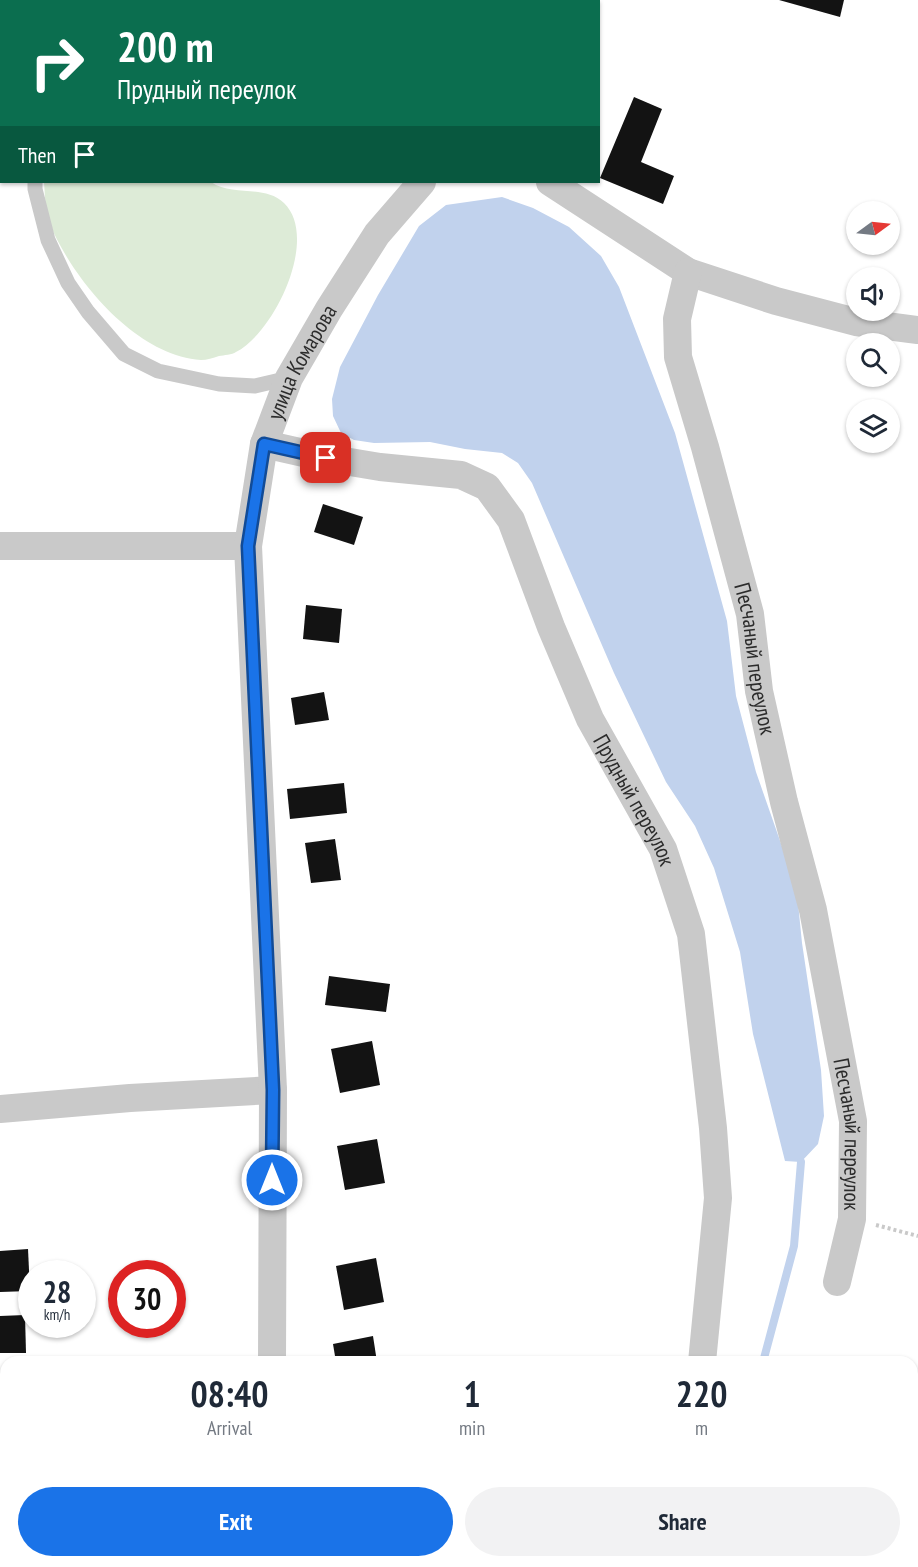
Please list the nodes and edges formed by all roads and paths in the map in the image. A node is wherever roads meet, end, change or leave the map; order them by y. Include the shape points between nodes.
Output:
1 (35, 183) edge
2 (421, 183) edge
3 (552, 183) edge
4 (688, 272) junction
5 (918, 330) edge
6 (289, 378) junction
7 (264, 444) junction
8 (0, 546) edge
9 (248, 546) junction
10 (273, 1090) junction
11 (0, 1109) edge
12 (852, 1219) junction
13 (918, 1236) edge
14 (837, 1282) dead end
15 (272, 1356) edge
16 (703, 1356) edge

1 - 6 lane via 48,240 68,283 124,354 158,371 219,384 255,386
2 - 6 street, улица Комарова via 377,234
3 - 4 street
4 - 5 street via 856,322
4 - 12 street, Песчаный переулок via 677,319 678,357 750,614 759,691 813,909 853,1121
6 - 7 street, улица Комарова
7 - 9 street, улица Комарова
7 - 16 street, Прудный переулок via 380,467 461,475 487,487 511,520 590,719 663,849 691,934 718,1198
8 - 9 street
9 - 10 street, улица Комарова
10 - 11 street
10 - 15 street, улица Комарова
12 - 13 path
12 - 14 street, Песчаный переулок

